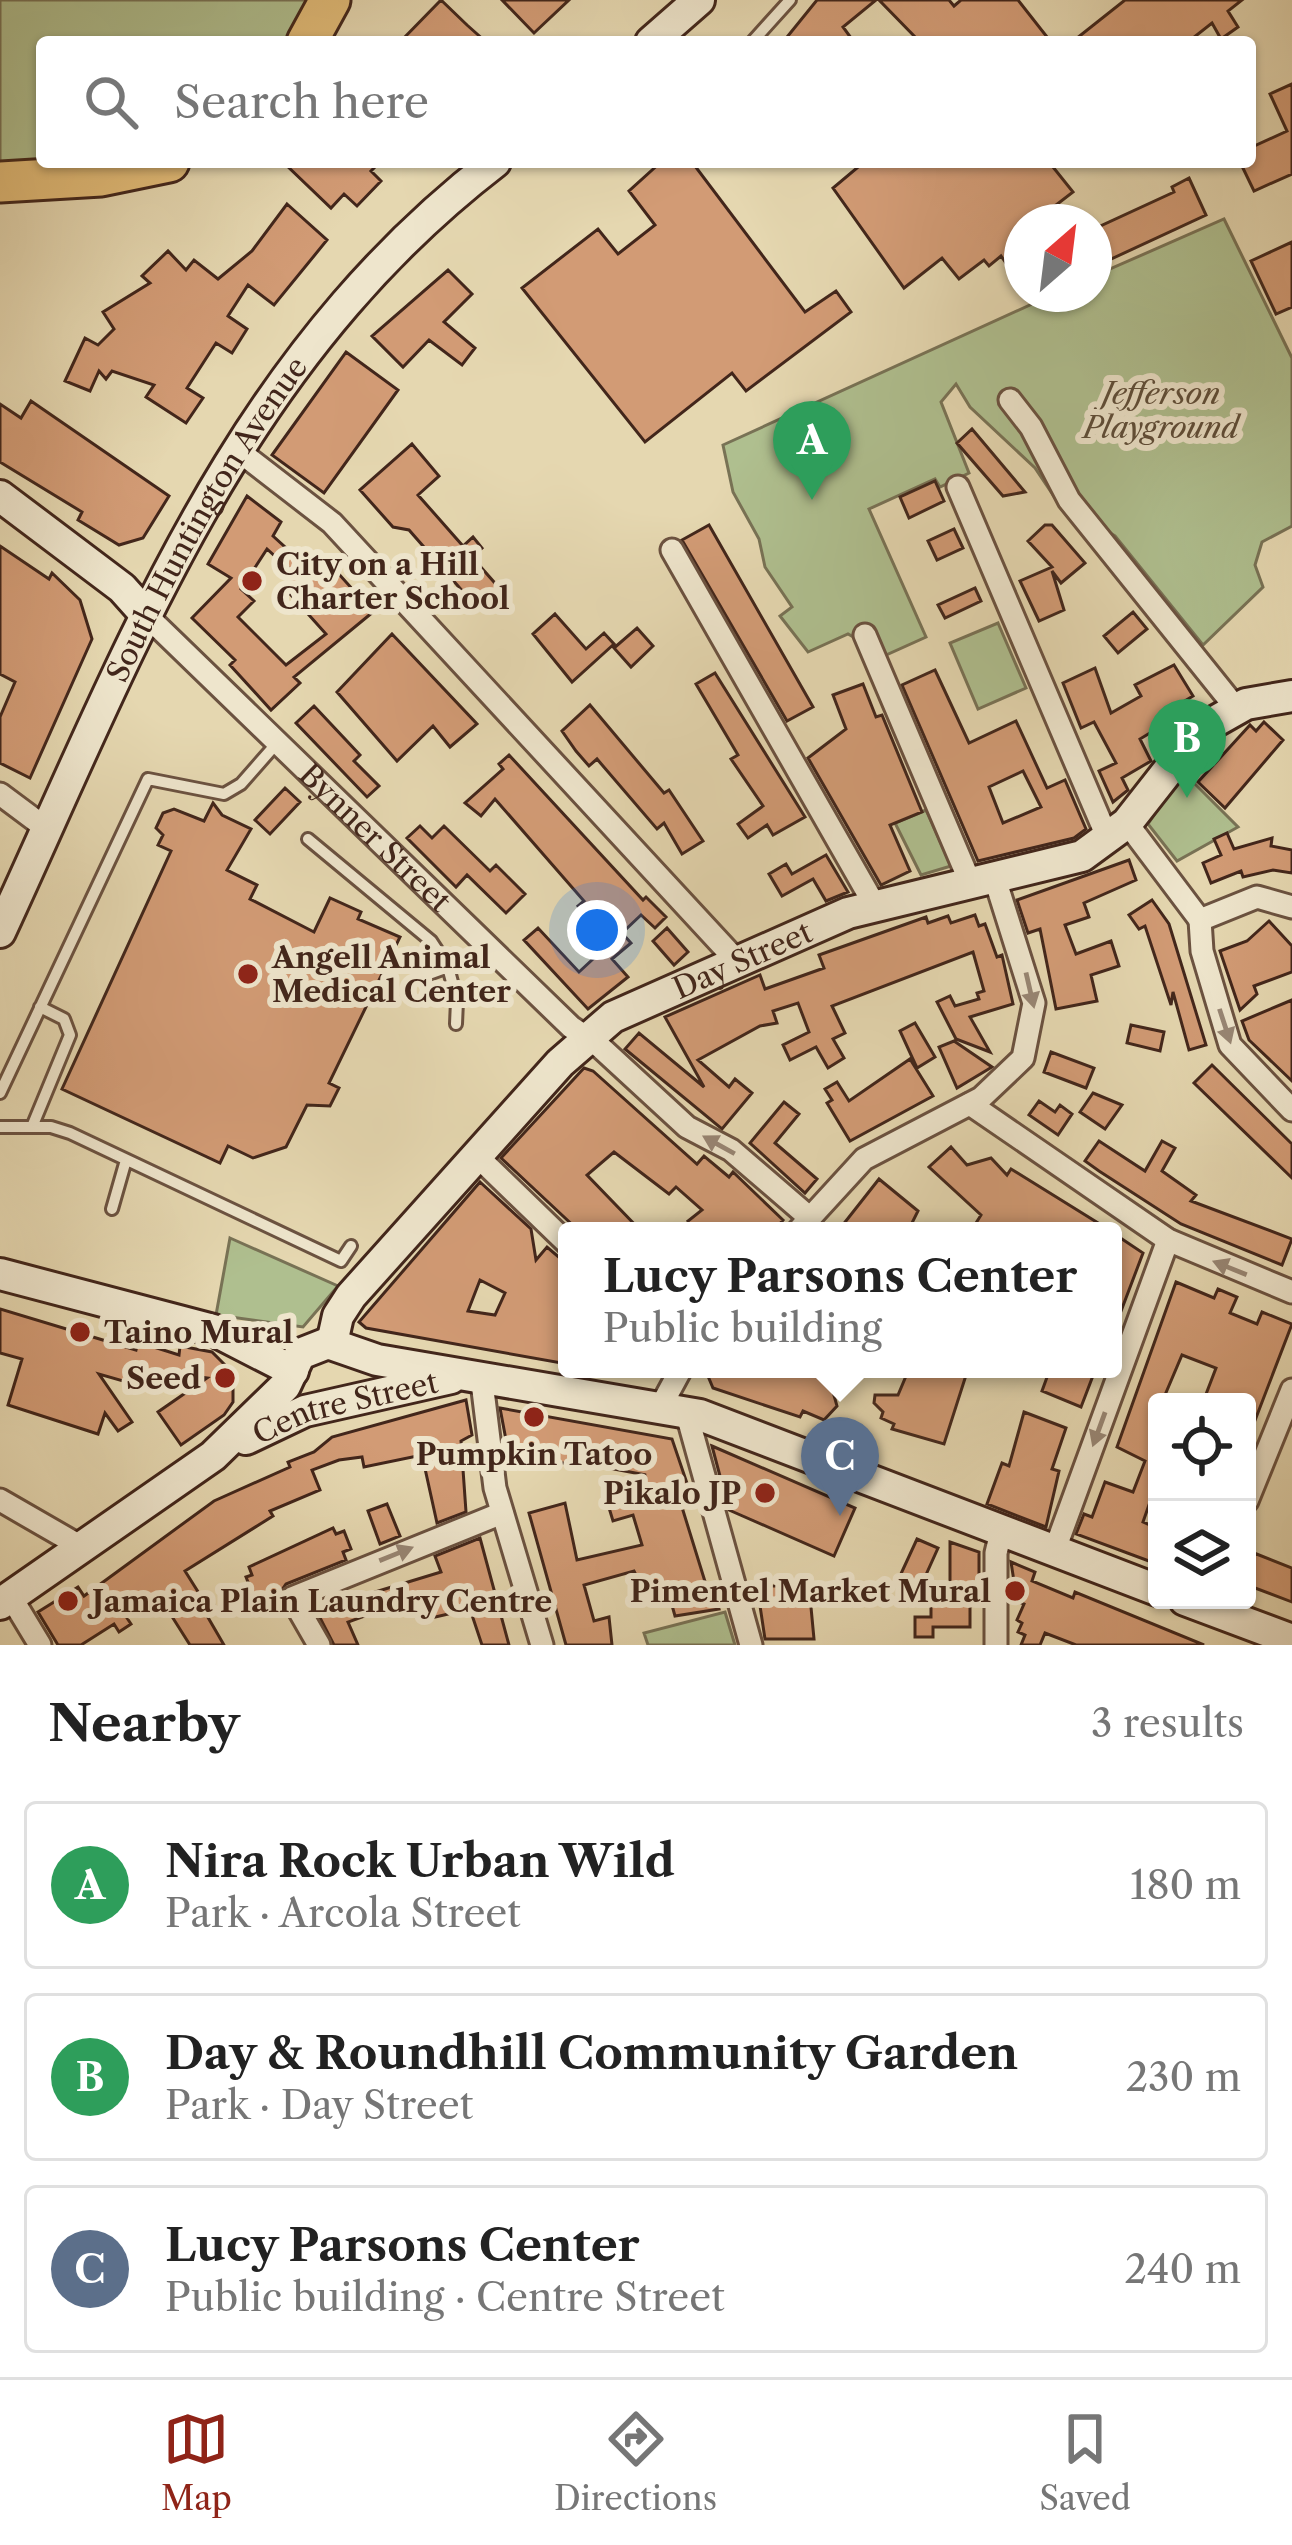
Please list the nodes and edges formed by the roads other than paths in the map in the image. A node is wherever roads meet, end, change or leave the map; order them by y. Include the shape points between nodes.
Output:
1 (331, 0) edge
2 (699, 0) edge
3 (790, 0) edge
4 (310, 36) edge
5 (658, 36) edge
6 (757, 36) edge
7 (139, 168) edge
8 (488, 168) edge
9 (0, 182) edge
10 (1010, 400) dead end
11 (235, 448) junction
12 (958, 487) dead end
13 (0, 496) edge
14 (673, 550) dead end
15 (146, 616) junction
16 (865, 635) dead end
17 (1292, 696) edge
18 (1236, 708) junction
19 (279, 740) junction
20 (0, 794) edge
21 (47, 830) junction
22 (1118, 831) junction
23 (308, 839) dead end
24 (982, 880) junction
25 (874, 904) junction
26 (1292, 907) edge
27 (1200, 920) junction
28 (0, 932) edge
29 (735, 959) junction
30 (448, 967) junction
31 (426, 975) dead end
32 (40, 1006) junction
33 (456, 1024) dead end
34 (587, 1038) junction
35 (0, 1093) edge
36 (970, 1104) junction
37 (1292, 1110) edge
38 (0, 1127) edge
39 (32, 1127) junction
40 (475, 1154) junction
41 (126, 1160) junction
42 (112, 1209) dead end
43 (802, 1222) edge
44 (806, 1222) edge
45 (307, 1225) dead end
46 (558, 1235) edge
47 (1168, 1240) junction
48 (299, 1241) junction
49 (351, 1246) dead end
50 (0, 1274) edge
51 (1292, 1292) edge
52 (213, 1330) junction
53 (329, 1345) junction
54 (1122, 1366) edge
55 (293, 1373) junction
56 (481, 1374) junction
57 (679, 1378) edge
58 (1118, 1378) edge
59 (1292, 1390) edge
60 (332, 1406) junction
61 (674, 1408) junction
62 (213, 1456) junction
63 (1256, 1479) edge
64 (0, 1500) edge
65 (502, 1513) junction
66 (1001, 1532) junction
67 (85, 1549) junction
68 (1054, 1552) junction
69 (1148, 1587) edge
70 (5, 1600) edge
71 (1215, 1609) edge
72 (1292, 1640) edge
73 (40, 1645) edge
74 (319, 1645) edge
75 (542, 1645) edge
76 (751, 1645) edge
77 (996, 1645) edge

1 - 4 highway
2 - 5 main road
3 - 6 lane
7 - 9 highway
8 - 11 main road, South Huntington Avenue via 362,283
10 - 18 street via 1069,500
11 - 15 main road, South Huntington Avenue
11 - 29 street via 329,511
12 - 22 street
13 - 15 main road, Bynner Street via 115,582
14 - 25 street
15 - 19 street, Bynner Street
15 - 21 main road, South Huntington Avenue
16 - 24 street
17 - 18 main road
18 - 22 main road, Day Street via 1189,739
19 - 32 lane via 224,794 148,779
19 - 34 street, Bynner Street
20 - 21 street
21 - 28 main road, South Huntington Avenue
22 - 24 main road, Day Street via 1065,863
22 - 27 street
23 - 30 lane via 431,941
24 - 25 main road, Day Street
24 -> 36 street via 1030,983 1034,1022 1012,1073
25 - 29 main road, Day Street
26 - 27 street via 1257,897
27 -> 37 street via 1230,1045
29 - 34 main road, Day Street via 640,1001
30 - 31 lane
30 - 33 lane
32 - 35 lane
32 - 39 lane via 64,1019 70,1035
34 - 40 main road, Day Street
43 -> 34 street, Bynner Street via 731,1150 688,1127
36 - 44 street via 864,1159
36 - 47 street
38 - 39 lane
39 - 41 lane via 70,1133
40 - 46 street
40 - 53 main road, Day Street via 346,1302
41 - 42 lane
41 - 48 lane
45 - 48 lane
51 -> 47 street
47 -> 54 street
48 - 49 lane via 340,1261
50 - 52 main road
52 - 53 main road
52 - 55 main road
53 - 55 main road, Centre Street via 300,1354
53 - 56 main road, Centre Street
53 - 60 main road via 358,1371 357,1386
55 - 60 main road via 301,1397
55 - 62 main road, Centre Street
56 - 60 main road, Centre Street
56 - 61 main road, Centre Street
56 - 65 street
57 - 61 street
58 -> 68 street
59 - 63 street
60 - 62 main road, Centre Street
61 - 66 main road, Centre Street via 904,1506
61 - 76 street
62 - 67 main road, Centre Street
64 - 67 street
74 -> 65 street via 292,1598
65 - 75 street
66 - 68 main road, Centre Street
66 - 77 street
67 - 70 main road, Centre Street
68 - 69 main road, Centre Street
70 - 73 street
71 - 72 main road

